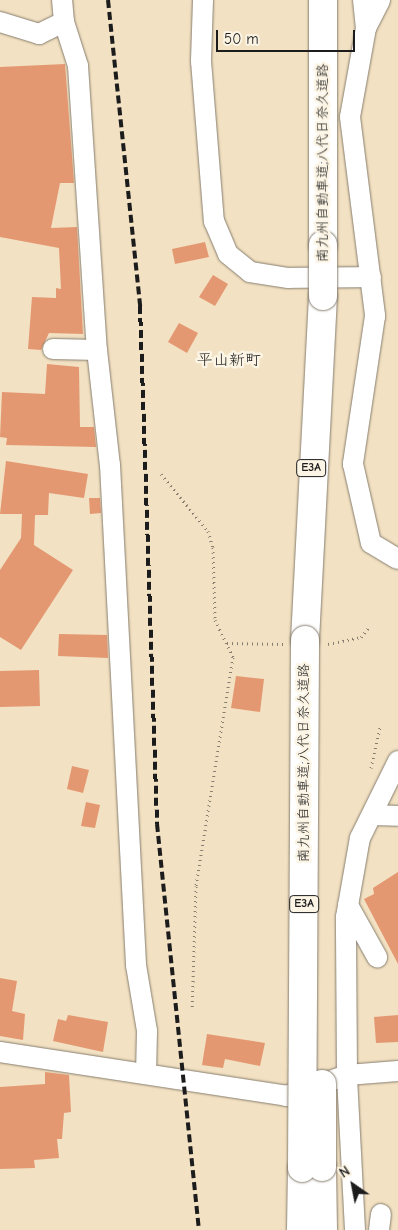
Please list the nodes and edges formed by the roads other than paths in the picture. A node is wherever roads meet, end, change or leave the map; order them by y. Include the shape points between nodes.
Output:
1 (62, 0) edge
2 (203, 0) edge
3 (323, 0) edge
4 (363, 0) edge
5 (380, 0) edge
6 (0, 22) edge
7 (64, 22) junction
8 (366, 28) junction
9 (371, 277) junction
10 (53, 349) dead end
11 (97, 350) junction
12 (398, 559) edge
13 (398, 761) edge
14 (372, 815) junction
15 (398, 816) edge
16 (348, 905) junction
17 (377, 957) dead end
18 (0, 1052) edge
19 (398, 1071) edge
20 (146, 1074) junction
21 (347, 1075) junction
22 (312, 1168) junction
23 (301, 1230) edge
24 (323, 1230) edge
25 (355, 1230) edge

1 - 7 street
2 - 9 street via 201,62 214,221 228,254 250,272 289,278
3 - 22 highway, 南九州自動車道;八代日奈久道路 / E3A, bridge via 324,245 312,640
4 - 8 street
5 - 8 street
6 - 7 street via 39,34
7 - 11 street via 78,66
8 - 9 street via 350,117
9 - 12 street via 375,316 353,464 371,543
10 - 11 street
11 - 20 street via 110,465 136,965 147,1031
13 - 14 street
14 - 15 street
14 - 16 street via 350,849
16 - 17 street
16 - 21 street
18 - 20 street
19 - 21 street
20 - 21 street via 286,1096
21 - 25 street
22 - 23 highway, 南九州自動車道;八代日奈久道路 / E3A
22 - 24 highway, 南九州自動車道;八代日奈久道路 / E3A

